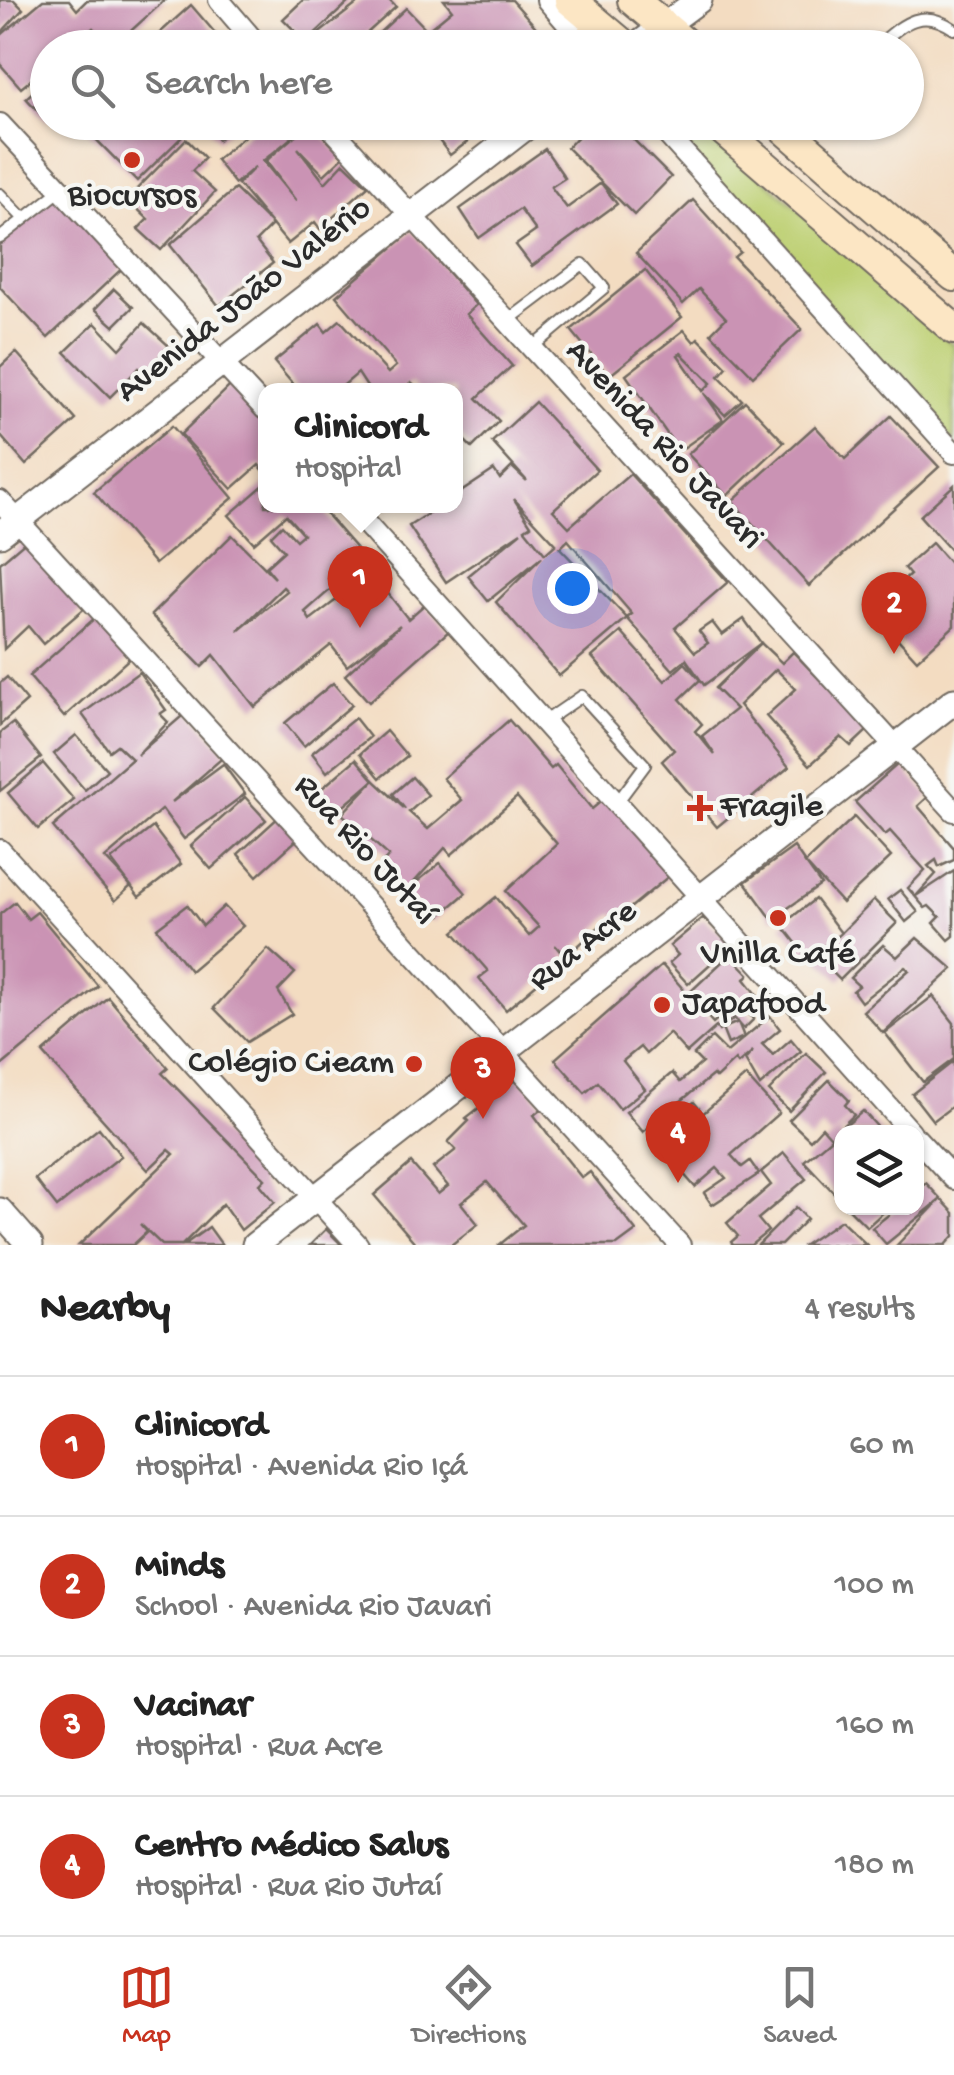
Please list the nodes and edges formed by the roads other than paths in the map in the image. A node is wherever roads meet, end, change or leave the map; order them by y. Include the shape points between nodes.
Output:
1 (219, 0) edge
2 (547, 0) edge
3 (570, 0) edge
4 (633, 0) edge
5 (699, 0) edge
6 (664, 25) junction
7 (245, 30) edge
8 (573, 30) edge
9 (608, 30) edge
10 (657, 30) edge
11 (670, 30) edge
12 (895, 30) edge
13 (954, 30) edge
14 (0, 124) edge
15 (342, 140) edge
16 (509, 140) edge
17 (672, 140) edge
18 (735, 140) edge
19 (799, 140) edge
20 (62, 190) junction
21 (0, 194) edge
22 (410, 218) junction
23 (24, 219) junction
24 (0, 238) edge
25 (954, 276) edge
26 (506, 323) junction
27 (954, 328) edge
28 (531, 350) junction
29 (224, 363) junction
30 (258, 401) edge
31 (954, 454) edge
32 (0, 501) edge
33 (356, 513) edge
34 (9, 528) edge
35 (954, 701) edge
36 (543, 723) junction
37 (895, 746) junction
38 (616, 805) junction
39 (954, 811) edge
40 (0, 850) edge
41 (700, 900) junction
42 (506, 1053) junction
43 (905, 1125) edge
44 (924, 1147) edge
45 (954, 1180) edge
46 (315, 1196) junction
47 (0, 1211) edge
48 (30, 1245) edge
49 (255, 1245) edge
50 (358, 1245) edge
51 (680, 1245) edge

1 - 7 street
2 - 8 street
3 - 9 main road
4 - 6 main road
5 - 6 street
6 - 10 street
6 - 11 main road
12 - 13 lane via 906,20 928,19
14 - 20 street
15 - 22 street, Avenida Rio Javari
16 - 22 street, Avenida João Valério
17 - 31 street
18 - 27 main road
19 - 25 main road
20 - 23 lane
20 - 29 street
21 - 23 lane
22 - 26 street, Avenida Rio Javari
22 - 29 street, Avenida João Valério
23 - 24 lane
26 - 28 street, Avenida Rio Javari
26 - 28 lane via 583,264 604,288
28 - 37 street, Avenida Rio Javari
29 - 30 street
29 - 34 street, Avenida João Valério
32 - 34 street, Rua Rio Jutaí
33 - 36 street
34 - 42 street, Rua Rio Jutaí
35 - 37 street, Rua Acre
36 - 38 street
36 - 38 lane via 582,696 635,750 644,765
37 - 39 street, Avenida Rio Javari
37 - 41 street, Rua Acre
38 - 41 street
40 - 46 street
41 - 42 street, Rua Acre
41 - 43 street
42 - 46 street, Rua Acre
42 - 51 street, Rua Rio Jutaí
44 - 45 street
46 - 49 street, Rua Acre
46 - 50 street
47 - 48 street

